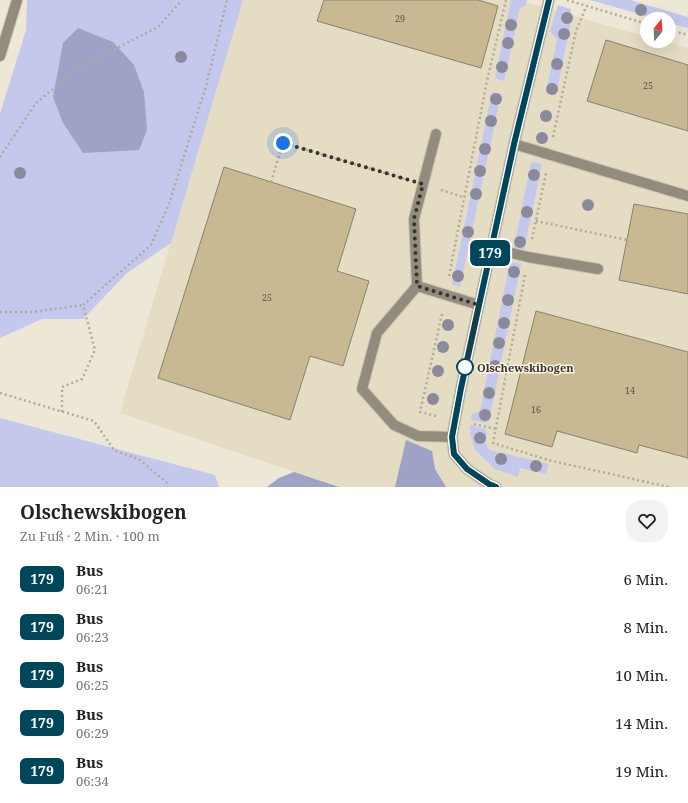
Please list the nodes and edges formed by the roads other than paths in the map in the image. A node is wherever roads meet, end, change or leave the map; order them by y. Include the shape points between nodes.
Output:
1 (17, 0) edge
2 (549, 0) edge
3 (0, 56) edge
4 (436, 134) dead end
5 (514, 144) junction
6 (688, 196) edge
7 (491, 248) junction
8 (598, 269) dead end
9 (417, 286) junction
10 (479, 305) junction
11 (452, 437) junction
12 (496, 487) edge

1 - 3 street
2 - 5 street
4 - 9 street via 414,219
5 - 6 street
5 - 7 street
7 - 8 street
7 - 10 street
9 - 10 street
9 - 11 street via 377,333 362,389 394,425 418,436
10 - 11 street
11 - 12 street via 454,454 467,469

